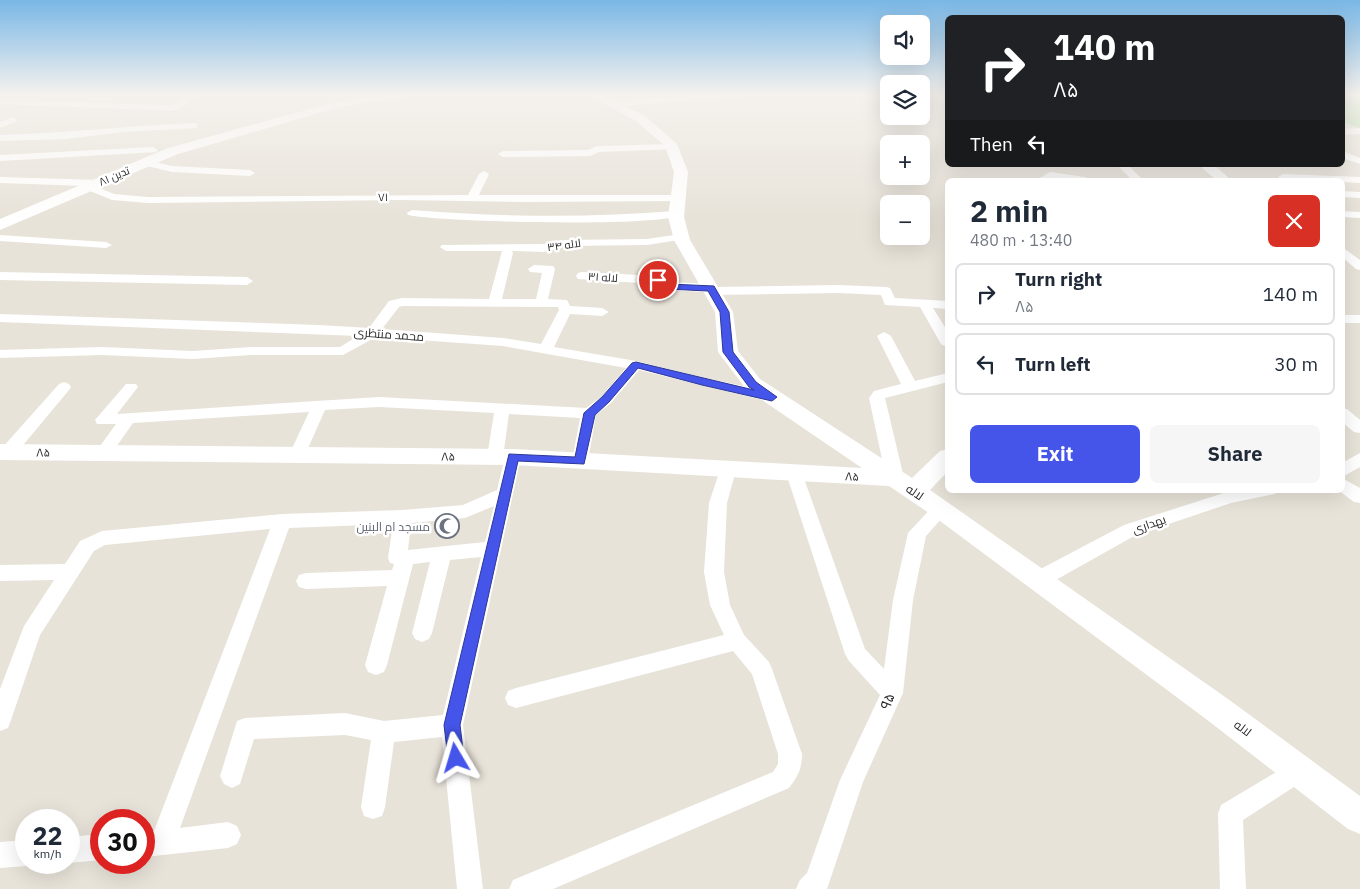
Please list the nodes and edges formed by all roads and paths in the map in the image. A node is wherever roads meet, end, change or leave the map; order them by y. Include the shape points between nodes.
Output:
1 (70, 135) edge
2 (226, 135) edge
3 (659, 135) edge
4 (0, 138) edge
5 (672, 147) junction
6 (153, 150) dead end
7 (503, 154) dead end
8 (1351, 156) edge
9 (0, 158) edge
10 (230, 161) dead end
11 (1360, 162) edge
12 (146, 163) junction
13 (1124, 167) edge
14 (1208, 167) edge
15 (217, 172) junction
16 (250, 173) dead end
17 (484, 174) dead end
18 (1282, 175) edge
19 (1045, 178) edge
20 (1071, 178) edge
21 (1136, 178) edge
22 (1222, 178) edge
23 (1329, 178) edge
24 (1345, 179) edge
25 (0, 180) edge
26 (1360, 180) edge
27 (94, 185) junction
28 (1345, 194) edge
29 (1360, 195) edge
30 (472, 198) junction
31 (548, 199) junction
32 (678, 206) junction
33 (412, 213) dead end
34 (1345, 214) edge
35 (1360, 215) edge
36 (542, 219) junction
37 (0, 225) edge
38 (1345, 226) edge
39 (1360, 226) edge
40 (681, 237) junction
41 (0, 238) edge
42 (106, 245) dead end
43 (446, 247) dead end
44 (1345, 253) edge
45 (507, 254) dead end
46 (1360, 266) edge
47 (534, 270) dead end
48 (0, 276) edge
49 (582, 276) dead end
50 (247, 281) dead end
51 (712, 289) junction
52 (494, 303) junction
53 (541, 303) junction
54 (924, 304) junction
55 (945, 305) edge
56 (566, 310) junction
57 (602, 312) dead end
58 (0, 318) edge
59 (1360, 318) edge
60 (1345, 319) edge
61 (373, 333) junction
62 (884, 336) dead end
63 (945, 339) edge
64 (546, 349) junction
65 (0, 354) edge
66 (636, 365) junction
67 (945, 377) edge
68 (131, 386) dead end
69 (910, 386) junction
70 (64, 387) dead end
71 (772, 397) junction
72 (319, 406) junction
73 (502, 408) junction
74 (590, 413) junction
75 (1345, 416) edge
76 (128, 419) junction
77 (1360, 428) edge
78 (4, 452) edge
79 (103, 453) junction
80 (297, 455) junction
81 (504, 457) junction
82 (945, 459) edge
83 (1360, 459) edge
84 (580, 461) junction
85 (1345, 469) edge
86 (728, 470) junction
87 (794, 473) junction
88 (904, 485) junction
89 (1345, 486) edge
90 (1254, 493) edge
91 (505, 494) junction
92 (1360, 497) edge
93 (940, 509) junction
94 (403, 517) junction
95 (282, 521) junction
96 (493, 549) junction
97 (442, 554) junction
98 (405, 557) junction
99 (69, 572) junction
100 (0, 573) edge
101 (400, 578) junction
102 (1038, 580) junction
103 (306, 582) dead end
104 (422, 633) dead end
105 (737, 641) junction
106 (376, 665) dead end
107 (892, 694) junction
108 (516, 698) dead end
109 (0, 720) edge
110 (452, 725) junction
111 (384, 732) junction
112 (1298, 770) junction
113 (232, 776) dead end
114 (373, 807) dead end
115 (1360, 817) edge
116 (228, 835) dead end
117 (155, 838) edge
118 (155, 843) edge
119 (15, 854) edge
120 (0, 855) edge
121 (470, 889) edge
122 (522, 889) edge
123 (810, 889) edge
124 (1233, 889) edge

1 - 4 street
2 - 12 street, تدین ۸۱ via 173,151
3 - 5 street, لاله
5 - 7 street via 596,149 590,153
5 - 32 street, لاله via 681,172
6 - 9 street
8 - 11 street
10 - 15 street
12 - 15 street via 172,169
12 - 27 street, تدین ۸۱
13 - 21 street
14 - 22 street
15 - 16 street
17 - 30 street
18 - 23 street
19 - 20 street via 1050,175
24 - 26 street
25 - 27 street, ۷۱
27 - 30 street, ۷۱ via 112,197 148,200
27 - 37 street, تدین ۸۱
28 - 29 street
30 - 31 street, ۷۱
31 - 32 street, ۷۱
31 - 36 street
32 - 36 street via 617,219
32 - 40 street, لاله
33 - 36 street
34 - 35 street
38 - 39 street
40 - 43 street, لاله ۳۴ via 647,242 566,243 544,248
40 - 51 street, لاله
41 - 42 street
44 - 46 street
45 - 52 street
47 - 53 street via 548,270
48 - 50 street
49 - 51 street, لاله ۳۱ via 658,280 667,286
51 - 54 street, لاله ۳۱ via 886,291 890,302
51 - 71 street, لاله via 724,312 728,352 753,384
52 - 53 street
52 - 61 street via 398,302
53 - 56 street via 562,303
54 - 55 street
54 - 63 street
56 - 57 street
56 - 64 street
58 - 61 street, محمد منتظری
59 - 60 street
61 - 64 street, محمد منتظری via 503,342
61 - 65 street via 343,351 193,355 102,351
62 - 69 street
64 - 66 street, محمد منتظری
66 - 71 street, محمد منتظری
66 - 74 street via 606,400
67 - 69 street
68 - 76 street via 103,420
69 - 88 street via 879,394 877,398
70 - 78 street
71 - 88 street, لاله
72 - 73 street via 379,402
72 - 76 street
72 - 80 street
73 - 74 street
73 - 81 street
74 - 84 street
75 - 77 street
76 - 79 street
78 - 79 street, ۸۵
79 - 80 street, ۸۵
80 - 81 street, ۸۵
81 - 84 street, ۸۵
81 - 91 street
82 - 88 street
83 - 85 street
84 - 86 street, ۸۵
86 - 87 street, ۸۵
86 - 105 street via 718,503 714,572 720,605
87 - 88 street, ۸۵
87 - 107 street via 856,654
88 - 93 street, لاله
89 - 92 street
90 - 102 street, بهداری via 1130,530
91 - 94 street via 465,511
91 - 96 street
93 - 102 street, لاله
93 - 107 street, ۹۵ via 917,533 903,600
94 - 95 street
94 - 98 street via 397,558
95 - 99 street via 102,538 87,546
95 - 117 street
96 - 97 street
96 - 110 street
97 - 98 street
97 - 104 street
98 - 101 street
99 - 100 street
99 - 109 street via 31,632
101 - 103 street
101 - 106 street
102 - 112 street, لاله
105 - 108 street
105 - 122 street via 761,670 790,754 790,768 781,780
107 - 123 street, ۹۵ via 852,780 817,882
110 - 111 street
110 - 121 street
111 - 113 street via 345,724 246,729
111 - 114 street
112 - 115 street, لاله
112 - 124 street via 1230,814
116 - 118 street
119 - 120 street

